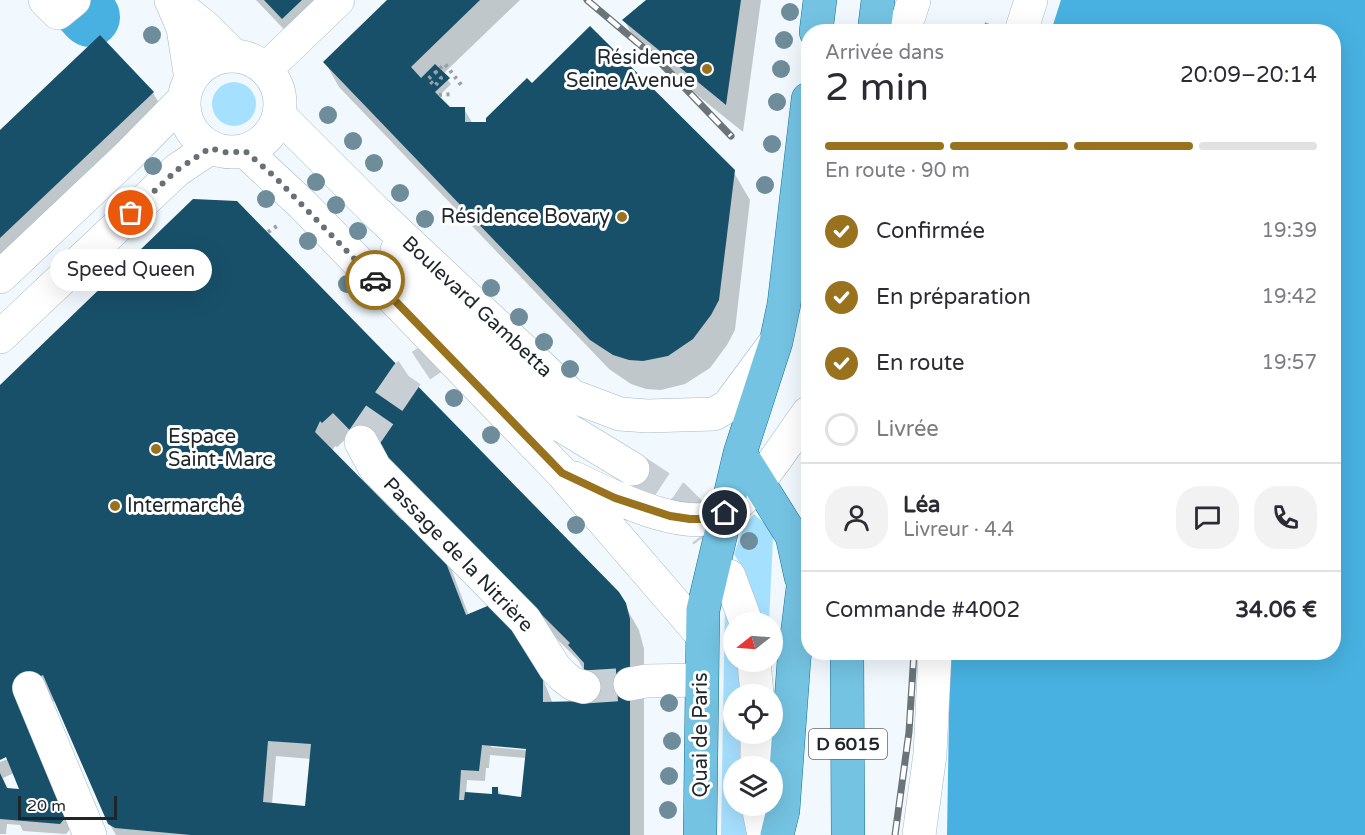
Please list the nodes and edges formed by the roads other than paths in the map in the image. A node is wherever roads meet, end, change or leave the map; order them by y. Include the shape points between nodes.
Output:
1 (45, 0) edge
2 (74, 0) edge
3 (171, 0) edge
4 (338, 0) edge
5 (820, 0) edge
6 (878, 0) edge
7 (914, 0) edge
8 (1031, 0) edge
9 (817, 24) edge
10 (875, 24) edge
11 (904, 24) edge
12 (1024, 24) edge
13 (233, 55) junction
14 (266, 69) junction
15 (188, 89) junction
16 (280, 116) junction
17 (210, 148) junction
18 (245, 151) junction
19 (801, 160) edge
20 (376, 212) junction
21 (0, 277) edge
22 (0, 337) edge
23 (776, 342) junction
24 (714, 414) junction
25 (801, 422) edge
26 (361, 442) dead end
27 (740, 453) junction
28 (633, 470) tunnel mouth
29 (562, 473) junction
30 (757, 481) junction
31 (725, 513) junction
32 (729, 576) dead end
33 (801, 579) edge
34 (801, 605) edge
35 (742, 612) edge
36 (701, 634) junction
37 (847, 660) edge
38 (935, 660) edge
39 (701, 680) junction
40 (630, 684) tunnel mouth
41 (584, 687) tunnel mouth
42 (29, 688) dead end
43 (760, 816) edge
44 (90, 835) edge
45 (700, 835) edge
46 (764, 835) edge
47 (777, 835) edge
48 (848, 835) edge
49 (919, 835) edge

1 - 2 street via 58,14
3 - 13 street
3 - 15 street via 183,28
4 - 14 street
5 - 9 main road
6 - 10 main road
7 - 11 street
8 - 12 street
13 - 14 street via 247,57
13 - 15 street via 199,68
14 - 16 street via 281,99
15 - 17 street via 185,113 190,127
15 - 21 street via 126,158
16 - 18 street via 261,143
16 - 20 street, Boulevard Gambetta
17 - 18 street via 228,153
17 - 22 street via 177,170
18 - 29 street via 282,184
19 - 23 main road, Quai de Paris via 786,292
20 - 24 street, Boulevard Gambetta via 572,396 620,414
20 - 28 street via 434,304 562,426
23 - 24 street via 728,406
23 - 27 main road, Quai de Paris
24 - 27 street
25 - 30 street
26 - 41 street, Passage de la Nitrière via 375,468 525,620 560,673
27 - 30 main road
27 - 31 main road, Quai de Paris
29 - 31 street via 615,498 670,516 708,519
29 - 36 street
30 - 31 street
30 - 33 main road via 792,536
31 - 36 main road, Quai de Paris
32 - 35 street
34 - 47 main road, D 6015 via 783,811
36 - 39 main road, Quai de Paris
37 - 48 main road, D 6015
38 - 49 street via 930,754
39 - 40 street
39 - 45 main road, Quai de Paris
42 - 44 street
43 - 46 street

